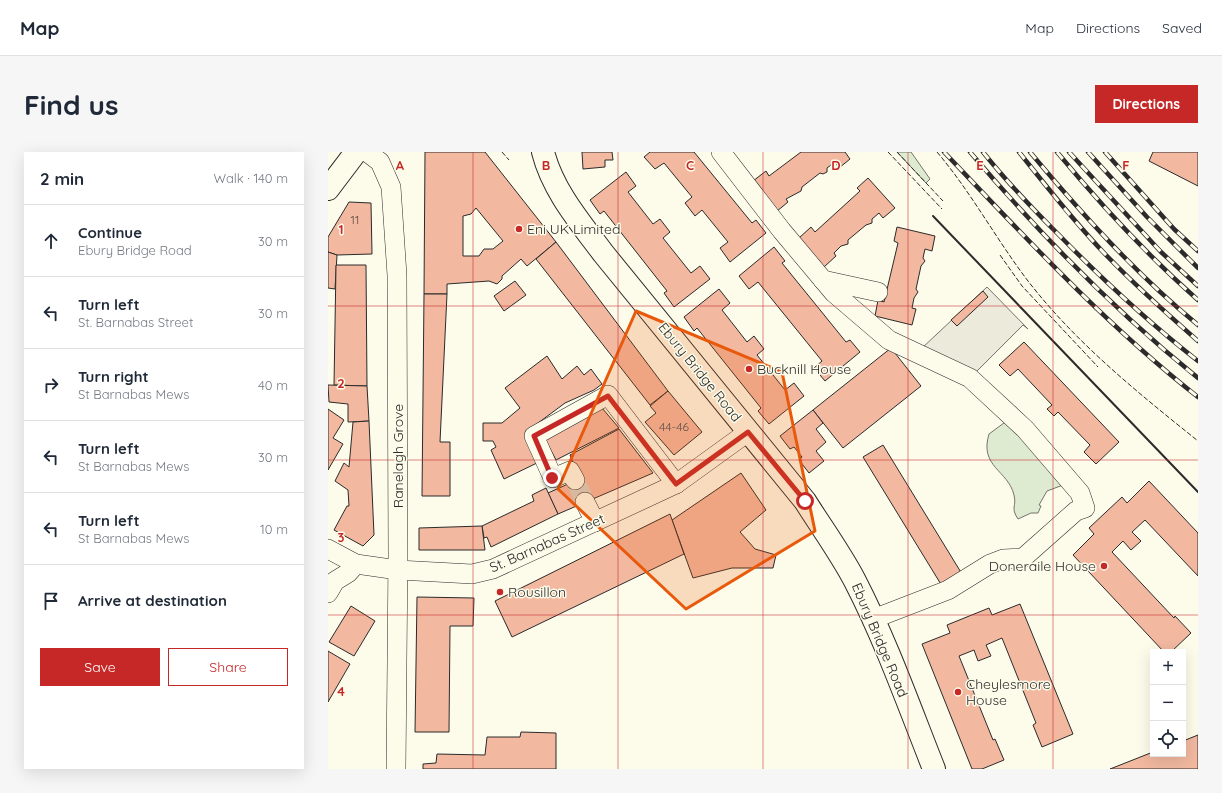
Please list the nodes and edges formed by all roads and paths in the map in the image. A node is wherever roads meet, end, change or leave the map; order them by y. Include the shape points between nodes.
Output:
1 (356, 152) edge
2 (368, 152) edge
3 (543, 152) edge
4 (721, 152) edge
5 (328, 189) edge
6 (823, 280) junction
7 (878, 292) dead end
8 (748, 432) junction
9 (575, 480) tunnel mouth
10 (676, 484) junction
11 (585, 502) tunnel mouth
12 (595, 522) junction
13 (328, 549) edge
14 (356, 564) junction
15 (398, 570) junction
16 (328, 593) edge
17 (873, 619) junction
18 (396, 769) edge
19 (934, 769) edge

1 - 5 main road
2 - 15 street, Ranelagh Grove via 385,170 391,187 393,206 397,283
3 - 8 main road, Ebury Bridge Road via 547,168 557,188 577,218
4 - 6 street
6 - 7 street
6 - 17 street via 834,293 889,340 970,378 1025,429 1080,493 1085,508 1076,510 1024,558 1003,559 990,564 948,590
8 - 10 street, St. Barnabas Street
8 - 17 main road, Ebury Bridge Road via 805,501 854,580
9 - 10 street via 570,471 552,478 534,436 608,396
10 - 12 street, St. Barnabas Street
11 - 12 street
12 - 15 street, St. Barnabas Street via 493,569 472,574
13 - 14 street, St. Barnabas Street
14 - 15 street, St. Barnabas Street
14 - 16 street via 335,581
15 - 18 street, Ranelagh Grove
17 - 19 main road, Ebury Bridge Road

